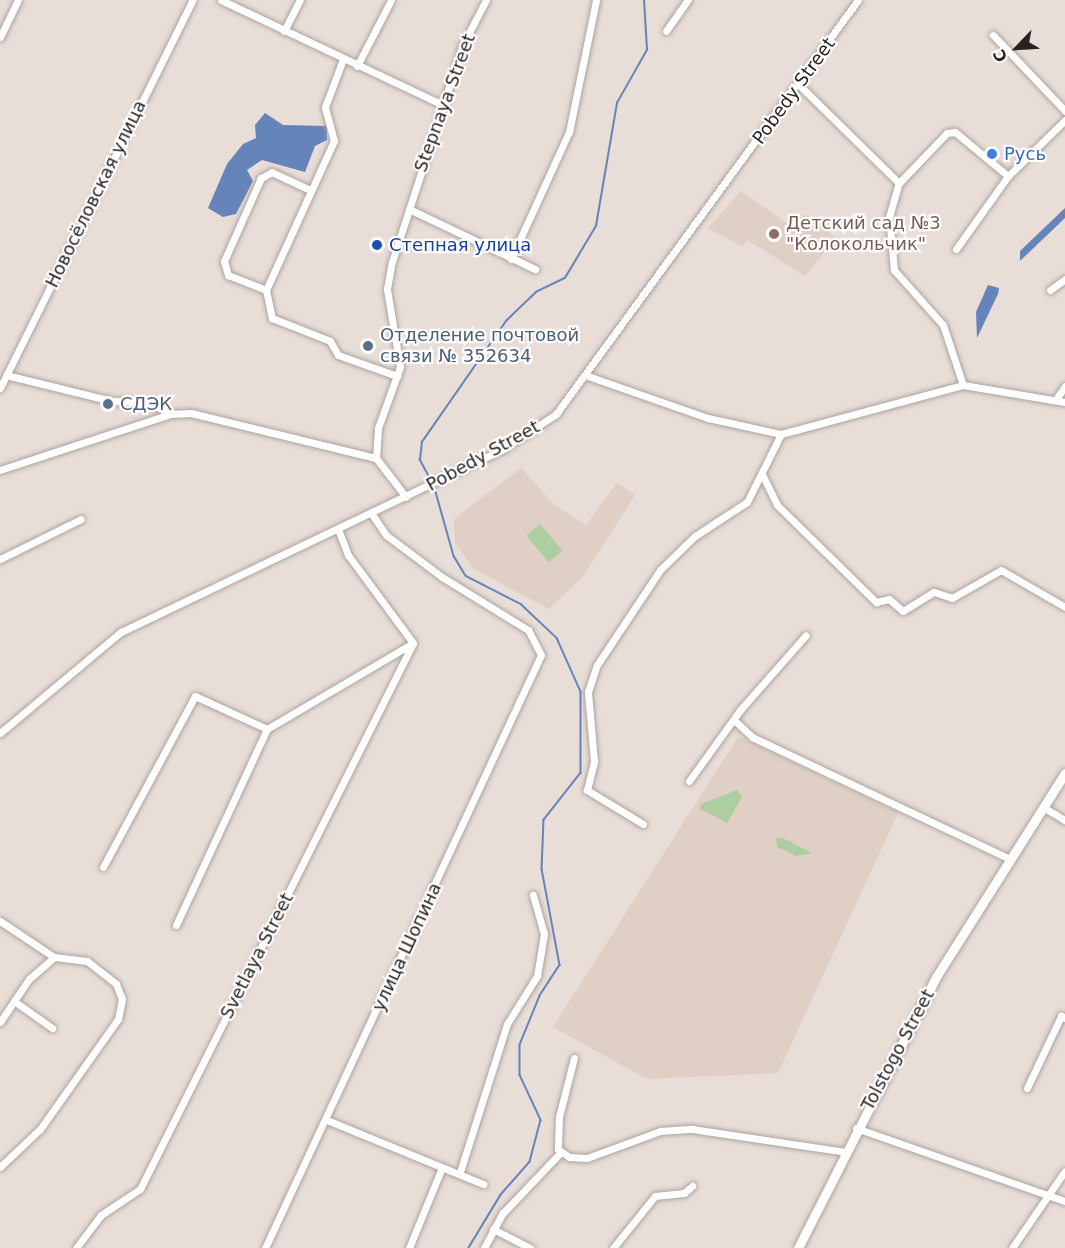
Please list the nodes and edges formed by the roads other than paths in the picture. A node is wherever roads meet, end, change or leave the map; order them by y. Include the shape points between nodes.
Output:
1 (18, 0) edge
2 (193, 0) edge
3 (221, 0) edge
4 (300, 0) edge
5 (392, 0) edge
6 (486, 0) edge
7 (596, 0) edge
8 (688, 0) edge
9 (858, 0) edge
10 (284, 30) junction
11 (666, 31) dead end
12 (993, 35) dead end
13 (0, 37) edge
14 (343, 59) junction
15 (357, 66) junction
16 (799, 85) junction
17 (441, 104) junction
18 (1065, 111) edge
19 (1065, 120) edge
20 (1008, 176) junction
21 (900, 183) junction
22 (308, 189) junction
23 (409, 209) junction
24 (956, 249) dead end
25 (511, 259) junction
26 (535, 269) dead end
27 (1065, 279) edge
28 (266, 290) junction
29 (1050, 290) dead end
30 (6, 375) junction
31 (585, 375) junction
32 (397, 376) junction
33 (963, 385) junction
34 (1065, 386) edge
35 (0, 388) edge
36 (1056, 399) junction
37 (1065, 402) edge
38 (170, 414) junction
39 (781, 434) junction
40 (375, 458) junction
41 (0, 470) edge
42 (762, 474) junction
43 (406, 497) junction
44 (372, 514) junction
45 (81, 519) dead end
46 (338, 530) junction
47 (0, 559) edge
48 (1065, 607) edge
49 (806, 635) dead end
50 (413, 644) junction
51 (734, 720) junction
52 (267, 729) junction
53 (0, 733) edge
54 (1065, 773) edge
55 (689, 781) dead end
56 (1043, 807) junction
57 (1065, 820) edge
58 (643, 824) dead end
59 (1010, 859) junction
60 (103, 867) dead end
61 (533, 895) dead end
62 (0, 921) edge
63 (176, 925) dead end
64 (54, 957) junction
65 (14, 1001) junction
66 (1065, 1018) edge
67 (0, 1022) edge
68 (52, 1028) dead end
69 (574, 1058) dead end
70 (1027, 1089) dead end
71 (327, 1120) junction
72 (856, 1128) junction
73 (845, 1152) junction
74 (560, 1153) junction
75 (0, 1167) edge
76 (441, 1170) junction
77 (1065, 1171) edge
78 (460, 1172) junction
79 (483, 1184) dead end
80 (692, 1186) dead end
81 (1050, 1195) junction
82 (1065, 1201) edge
83 (493, 1229) junction
84 (76, 1248) edge
85 (265, 1248) edge
86 (409, 1248) edge
87 (484, 1248) edge
88 (530, 1248) edge
89 (613, 1248) edge
90 (798, 1248) edge
91 (1012, 1248) edge

1 - 13 street
2 - 30 street, Новосёловская улица
3 - 10 street
4 - 10 street
5 - 15 street
6 - 17 street, Stepnaya Street
7 - 25 street via 569,132
8 - 11 street
9 - 16 street, Pobedy Street
10 - 14 street
12 - 18 street
14 - 15 street
14 - 22 street via 325,107 334,141
15 - 17 street
16 - 21 street
16 - 31 street, Pobedy Street
17 - 23 street, Stepnaya Street
19 - 20 street
20 - 21 street via 955,132
20 - 24 street
21 - 33 street via 889,217 889,253 894,270 943,325
22 - 28 street via 309,199
22 - 28 street via 272,172 261,178 224,261 228,274
23 - 25 street
23 - 32 street, Stepnaya Street via 387,289
25 - 26 street
27 - 29 street
28 - 32 street via 272,318 330,341 338,356
30 - 35 street, Новосёловская улица
30 - 38 street via 112,401 149,402
31 - 39 street via 708,418
31 - 43 street, Pobedy Street via 533,433
32 - 40 street, Stepnaya Street via 378,428
33 - 36 street
33 - 39 street
34 - 36 street
36 - 37 street
38 - 40 street via 221,418
38 - 41 street
39 - 42 street
40 - 43 street
42 - 48 street via 777,505 876,602 889,599 903,611 934,592 952,598 1001,570
42 - 58 street via 747,502 695,536 660,570 606,646 588,692 594,761 587,790
43 - 44 street, Pobedy Street
44 - 46 street, Pobedy Street
44 - 71 street, улица Шопина via 386,535 442,577 528,630 541,646 539,669 524,685
45 - 47 street
46 - 50 street via 348,555
46 - 53 street, Pobedy Street via 121,632
49 - 51 street
50 - 52 street
50 - 84 street, Svetlaya Street via 140,1190 101,1215
51 - 55 street
51 - 59 street via 752,737
52 - 60 street via 195,696
52 - 63 street
54 - 56 main road, Tolstogo Street
56 - 57 street
56 - 59 main road, Tolstogo Street
59 - 72 main road, Tolstogo Street via 936,976
61 - 78 street via 544,934 537,976 507,1024
62 - 64 street
64 - 65 street
64 - 75 street via 87,961 116,984 122,999 118,1019 40,1129
65 - 67 street
65 - 68 street
66 - 70 street via 1061,1016
69 - 74 street via 559,1117
71 - 76 street
71 - 85 street, улица Шопина
72 - 73 main road, Tolstogo Street
72 - 81 street
73 - 74 street via 692,1129 660,1131 587,1158
73 - 90 main road, Tolstogo Street
74 - 83 street
76 - 78 street
76 - 86 street
77 - 81 street
78 - 79 street
80 - 89 street via 684,1193 655,1196
81 - 82 street
81 - 91 street
83 - 87 street
83 - 88 street

